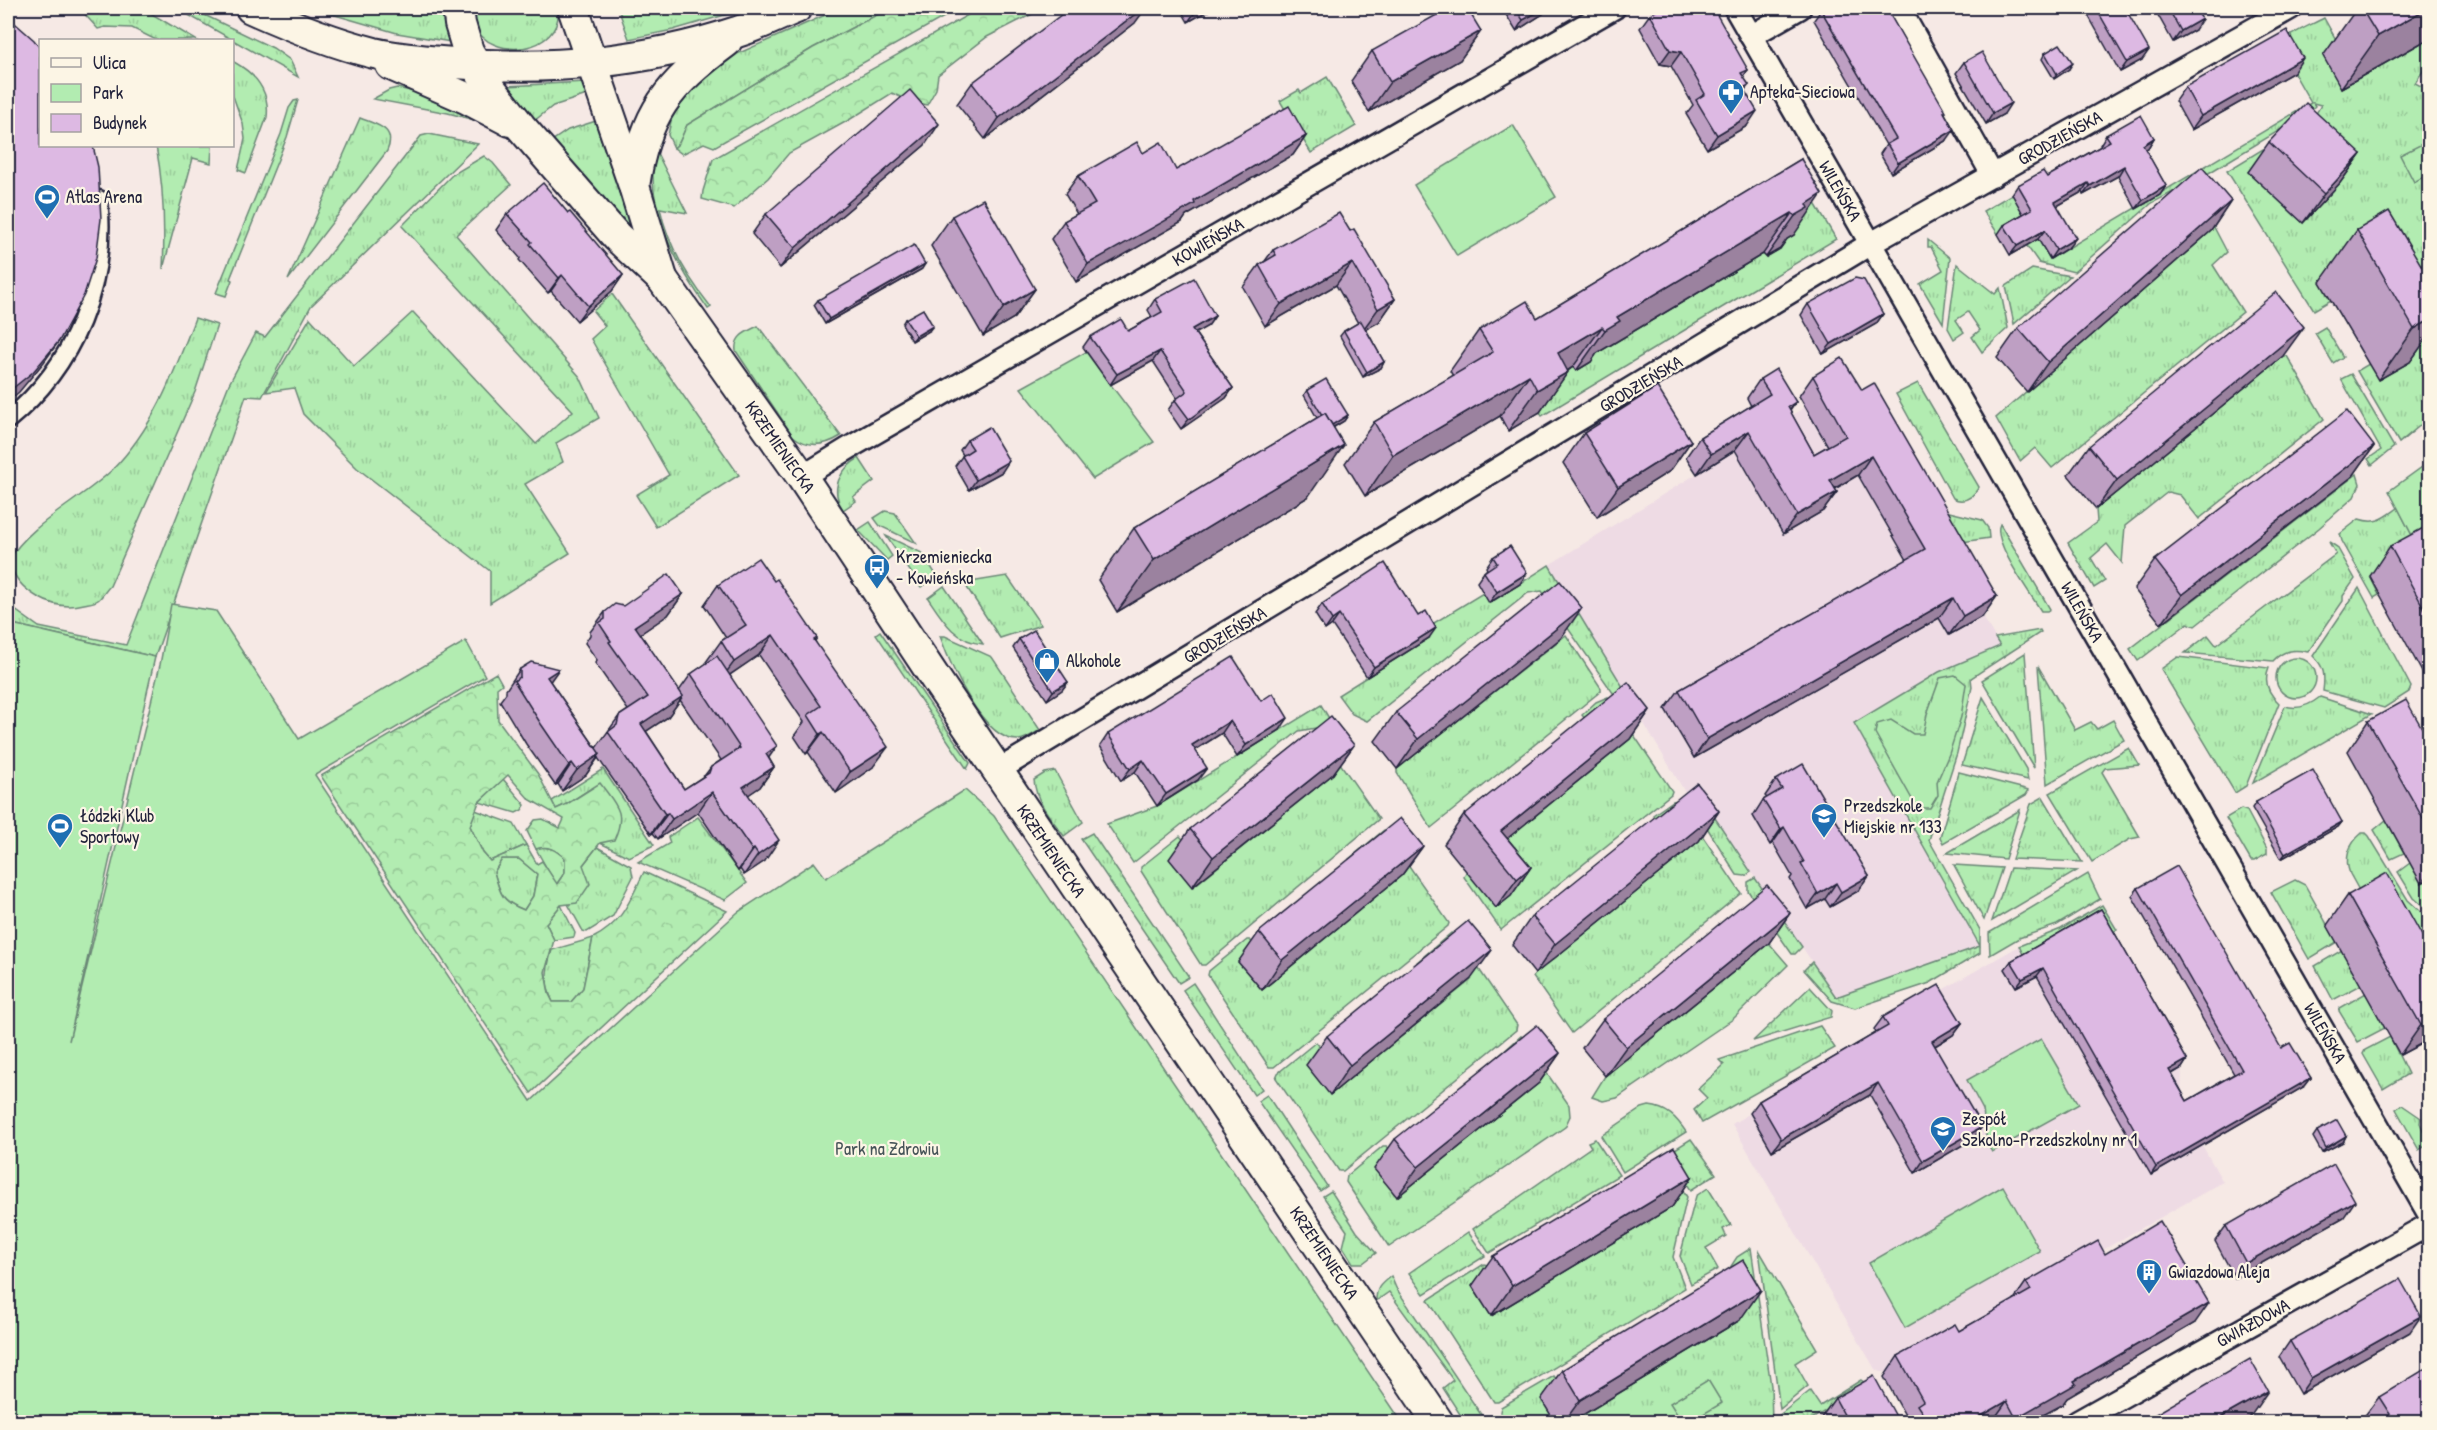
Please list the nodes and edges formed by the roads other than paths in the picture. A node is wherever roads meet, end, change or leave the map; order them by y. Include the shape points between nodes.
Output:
1 (250, 8) edge
2 (458, 8) edge
3 (573, 8) edge
4 (796, 8) edge
5 (1614, 8) edge
6 (1735, 8) edge
7 (1800, 8) edge
8 (1899, 8) edge
9 (2291, 8) edge
10 (741, 31) junction
11 (1751, 36) junction
12 (376, 53) junction
13 (592, 63) junction
14 (475, 65) junction
15 (521, 127) junction
16 (1993, 176) junction
17 (97, 184) edge
18 (634, 186) junction
19 (1870, 244) junction
20 (663, 280) junction
21 (8, 420) edge
22 (802, 477) junction
23 (997, 771) junction
24 (2430, 1216) edge
25 (2430, 1224) edge
26 (1438, 1422) edge
27 (2077, 1422) edge

1 - 12 main road via 326,39
2 - 14 main road, KRZEMIENIECKA via 462,36
3 - 13 main road, KRZEMIENIECKA
4 - 10 main road
5 - 22 street, KOWIEŃSKA
6 - 11 street, WILEŃSKA
7 - 11 street
8 - 16 street
9 - 16 street, GRODZIEŃSKA
10 - 13 main road via 690,46
10 - 18 main road via 679,80 658,108 639,155
11 - 19 street, WILEŃSKA
12 - 14 main road
12 - 15 main road via 393,66
13 - 14 main road
13 - 18 main road, KRZEMIENIECKA
14 - 15 main road, KRZEMIENIECKA
15 - 20 main road, KRZEMIENIECKA via 617,237
16 - 19 street, GRODZIEŃSKA
17 - 21 street via 100,251 82,321 53,373
18 - 20 main road, KRZEMIENIECKA
19 - 23 street, GRODZIEŃSKA
19 - 24 street, WILEŃSKA
20 - 22 main road, KRZEMIENIECKA
22 - 23 main road, KRZEMIENIECKA
23 - 26 main road, KRZEMIENIECKA
25 - 27 street, GWIAZDOWA

